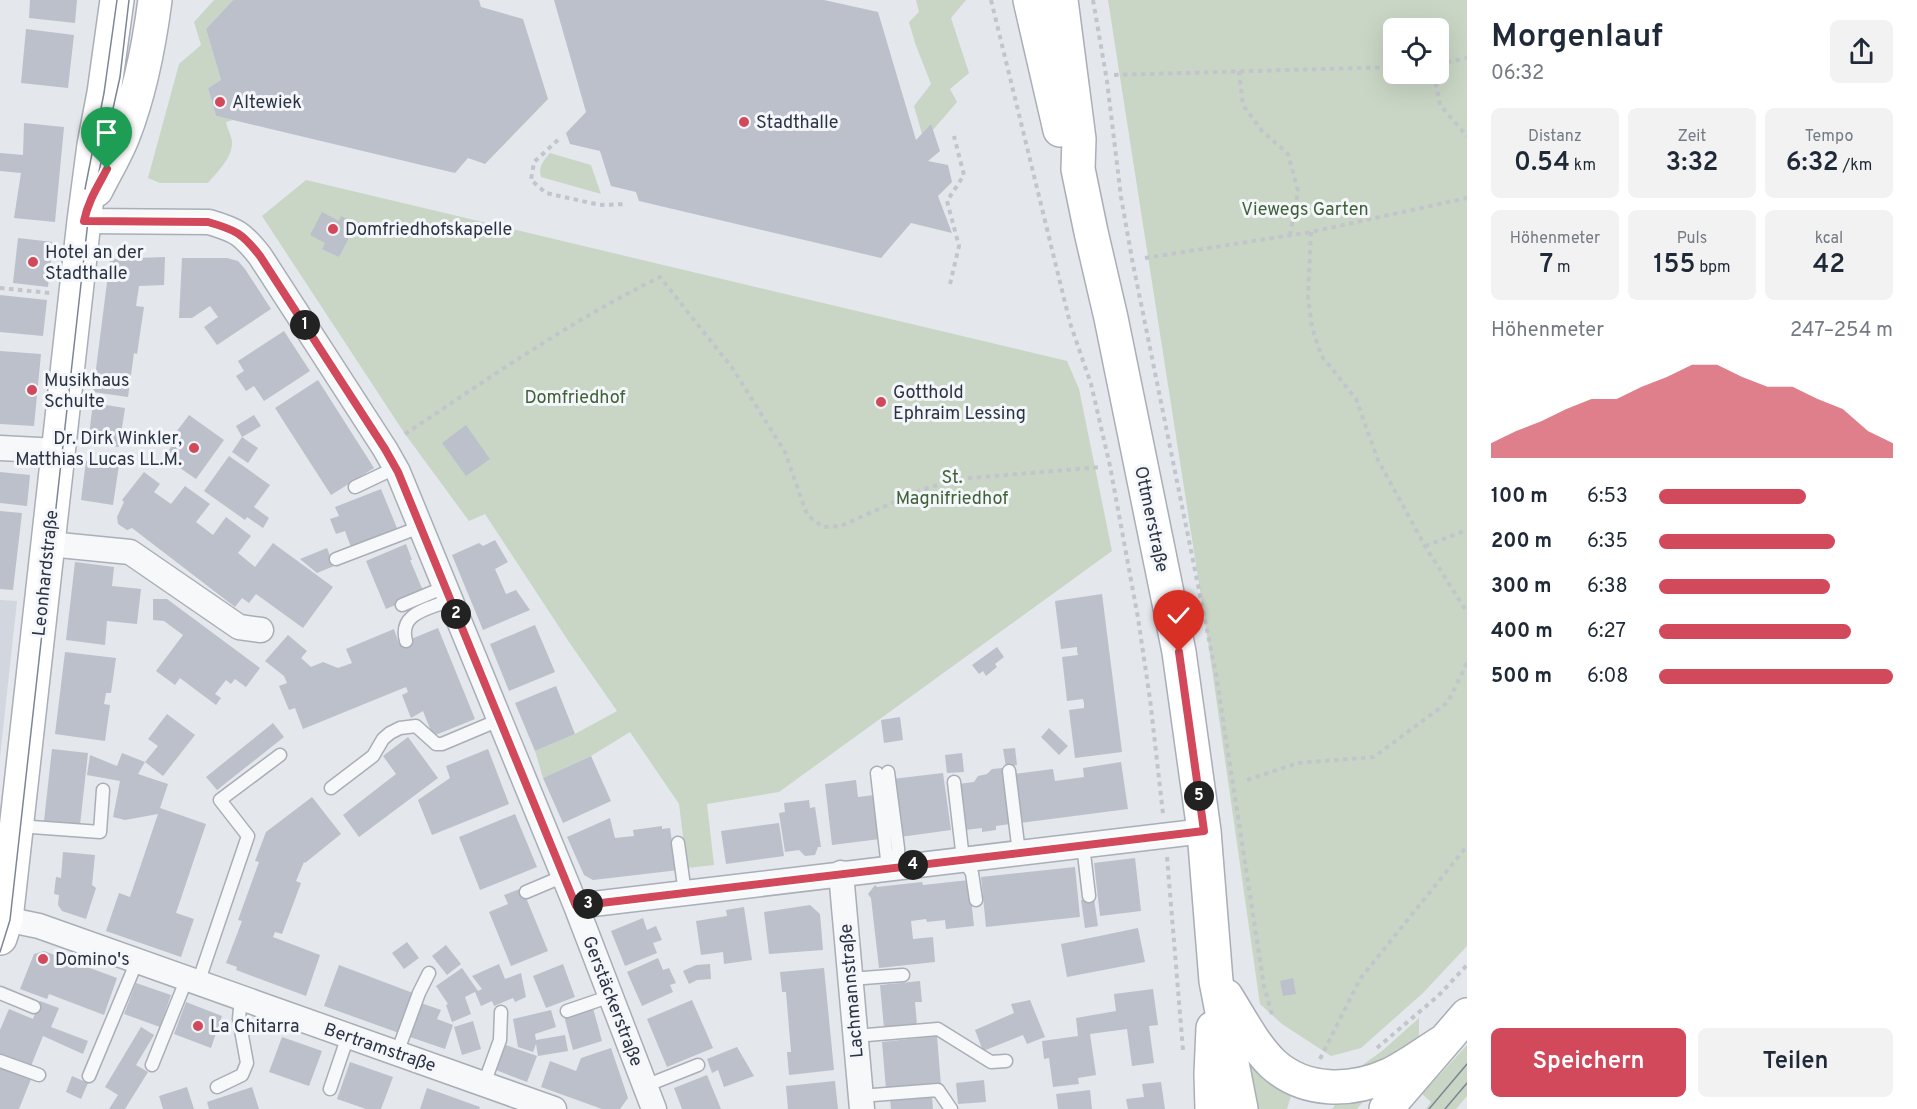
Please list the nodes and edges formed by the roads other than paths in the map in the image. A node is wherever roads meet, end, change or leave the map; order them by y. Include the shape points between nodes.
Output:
1 (117, 0) edge
2 (129, 0) edge
3 (155, 0) edge
4 (1030, 0) edge
5 (1061, 0) edge
6 (125, 33) dead end
7 (117, 88) dead end
8 (1078, 169) junction
9 (86, 214) junction
10 (0, 448) edge
11 (58, 451) junction
12 (395, 468) junction
13 (356, 487) dead end
14 (420, 527) junction
15 (49, 544) junction
16 (336, 559) dead end
17 (447, 593) junction
18 (402, 605) dead end
19 (261, 630) dead end
20 (406, 641) dead end
21 (500, 720) junction
22 (280, 755) dead end
23 (1009, 771) dead end
24 (883, 773) dead end
25 (954, 783) dead end
26 (331, 788) dead end
27 (103, 790) dead end
28 (17, 826) junction
29 (1204, 831) junction
30 (678, 843) dead end
31 (1083, 845) junction
32 (1019, 853) junction
33 (963, 859) junction
34 (894, 867) junction
35 (841, 873) junction
36 (564, 876) junction
37 (526, 892) dead end
38 (685, 892) junction
39 (1089, 896) dead end
40 (976, 900) dead end
41 (576, 906) junction
42 (2, 925) edge
43 (137, 961) junction
44 (429, 973) dead end
45 (903, 975) dead end
46 (850, 979) junction
47 (192, 980) junction
48 (1216, 981) junction
49 (0, 993) edge
50 (611, 996) junction
51 (241, 998) junction
52 (34, 1007) dead end
53 (567, 1011) dead end
54 (501, 1012) dead end
55 (1467, 1015) edge
56 (348, 1036) junction
57 (855, 1036) junction
58 (1444, 1041) junction
59 (397, 1053) junction
60 (0, 1061) edge
61 (1006, 1061) dead end
62 (152, 1065) dead end
63 (698, 1065) dead end
64 (39, 1075) dead end
65 (90, 1076) dead end
66 (484, 1084) junction
67 (645, 1086) junction
68 (217, 1087) dead end
69 (330, 1089) dead end
70 (861, 1102) edge
71 (554, 1109) edge
72 (654, 1109) edge
73 (951, 1109) edge
74 (1212, 1109) edge
75 (1240, 1109) edge
76 (1386, 1109) edge

1 - 9 street, Leonhardstraße
2 - 6 lane
3 - 9 street, Leonhardstraße via 134,103 123,136
4 - 8 street, Ottmerstraße via 1062,141
5 - 8 street, Ottmerstraße via 1079,139
7 - 9 lane
8 - 29 street, Ottmerstraße via 1179,652
9 - 11 street, Leonhardstraße
9 - 12 street, Gerstäckerstraße via 208,222 246,237
10 - 11 street
11 - 15 street, Leonhardstraße
12 - 13 lane
12 - 14 street, Gerstäckerstraße
14 - 16 lane
14 - 17 street, Gerstäckerstraße
15 - 19 street via 130,552 239,627
15 - 28 street, Leonhardstraße
17 - 18 lane
17 - 20 lane via 411,616 404,626
17 - 21 street, Gerstäckerstraße
21 - 26 lane via 442,744 436,744 416,726 400,728 383,739 373,756
21 - 36 street, Gerstäckerstraße
22 - 47 lane via 220,800 248,836
23 - 32 lane
24 - 34 lane
25 - 33 lane
27 - 28 lane via 100,832
28 - 42 street, Leonhardstraße
29 - 31 street
29 - 48 street, Ottmerstraße
30 - 38 lane
31 - 32 street
31 - 39 lane
32 - 33 street
33 - 34 street
33 - 40 lane via 972,873
34 - 35 street
35 - 38 street
35 - 46 street, Lachmannstraße
36 - 37 lane
36 - 41 street, Gerstäckerstraße
38 - 41 street
41 - 50 street, Gerstäckerstraße
42 - 43 street, Bertramstraße via 39,926
43 - 47 street, Bertramstraße
43 - 65 lane
44 - 59 lane
45 - 46 lane
46 - 57 street, Lachmannstraße
47 - 51 street, Bertramstraße
47 - 62 lane
48 - 58 street via 1272,1063 1312,1085 1329,1088 1376,1081
48 - 74 street, Ottmerstraße
48 - 75 street, Ottmerstraße
49 - 52 lane
50 - 53 lane
50 - 67 street, Gerstäckerstraße
51 - 56 street, Bertramstraße
51 - 68 lane via 239,1019 246,1063 242,1076
54 - 66 lane via 500,1040
55 - 58 street
56 - 59 street, Bertramstraße
56 - 69 lane
57 - 61 lane via 938,1029 991,1062
57 - 70 street, Lachmannstraße
58 - 76 street
59 - 66 street, Bertramstraße
60 - 64 lane
63 - 67 lane
66 - 71 street, Bertramstraße
67 - 72 street, Gerstäckerstraße
70 - 73 lane via 938,1090

